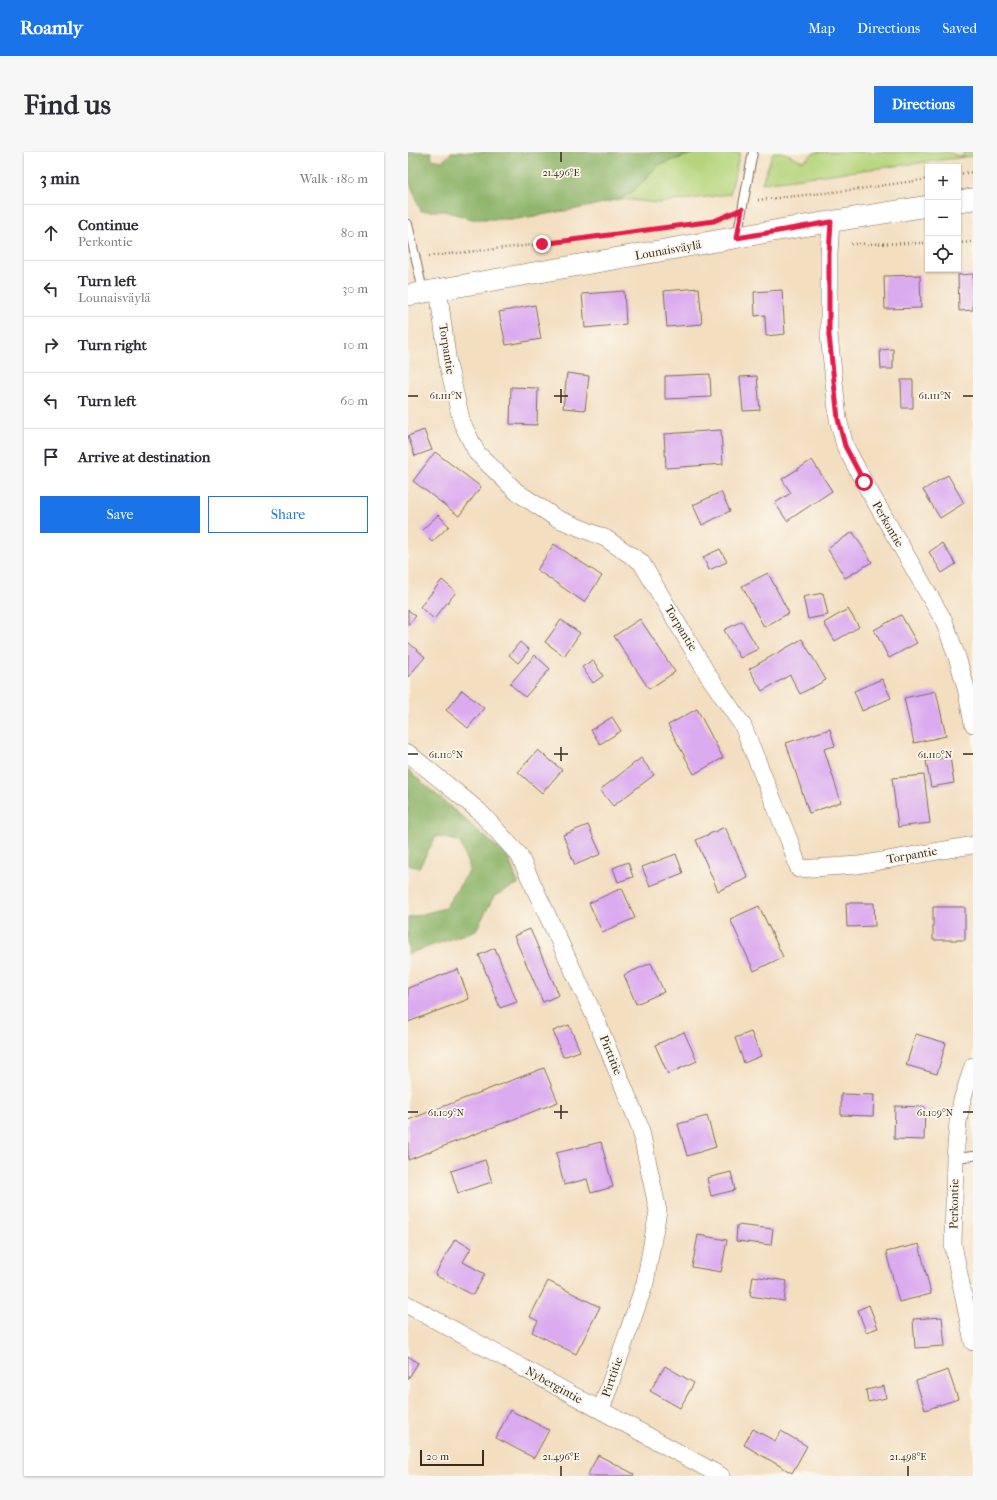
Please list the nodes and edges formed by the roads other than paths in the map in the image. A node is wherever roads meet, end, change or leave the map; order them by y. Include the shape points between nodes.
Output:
1 (753, 152) edge
2 (973, 199) edge
3 (961, 201) edge
4 (925, 206) edge
5 (831, 222) junction
6 (408, 224) edge
7 (737, 238) junction
8 (423, 292) edge
9 (973, 724) edge
10 (408, 754) edge
11 (973, 845) edge
12 (973, 1066) edge
13 (973, 1156) edge
14 (955, 1158) junction
15 (408, 1305) edge
16 (973, 1342) edge
17 (601, 1410) junction
18 (721, 1476) edge

1 - 7 lane
2 - 3 street
4 - 5 street, Lounaisväylä
5 - 7 street, Lounaisväylä
5 - 9 street, Perkontie via 829,335 838,419 845,446 944,621 964,681
6 - 8 lane
7 - 8 street, Lounaisväylä
8 - 11 street, Torpantie via 448,364 462,423 477,453 517,492 556,518 605,538 640,562 708,675 743,726 799,869 858,865
10 - 17 street, Pirttitie via 479,811 519,855 595,1017 640,1127 658,1211 645,1283
12 - 14 street, Perkontie via 962,1100
13 - 14 lane
14 - 16 street, Perkontie via 953,1245
15 - 17 street, Nybergintie
17 - 18 street, Nybergintie

